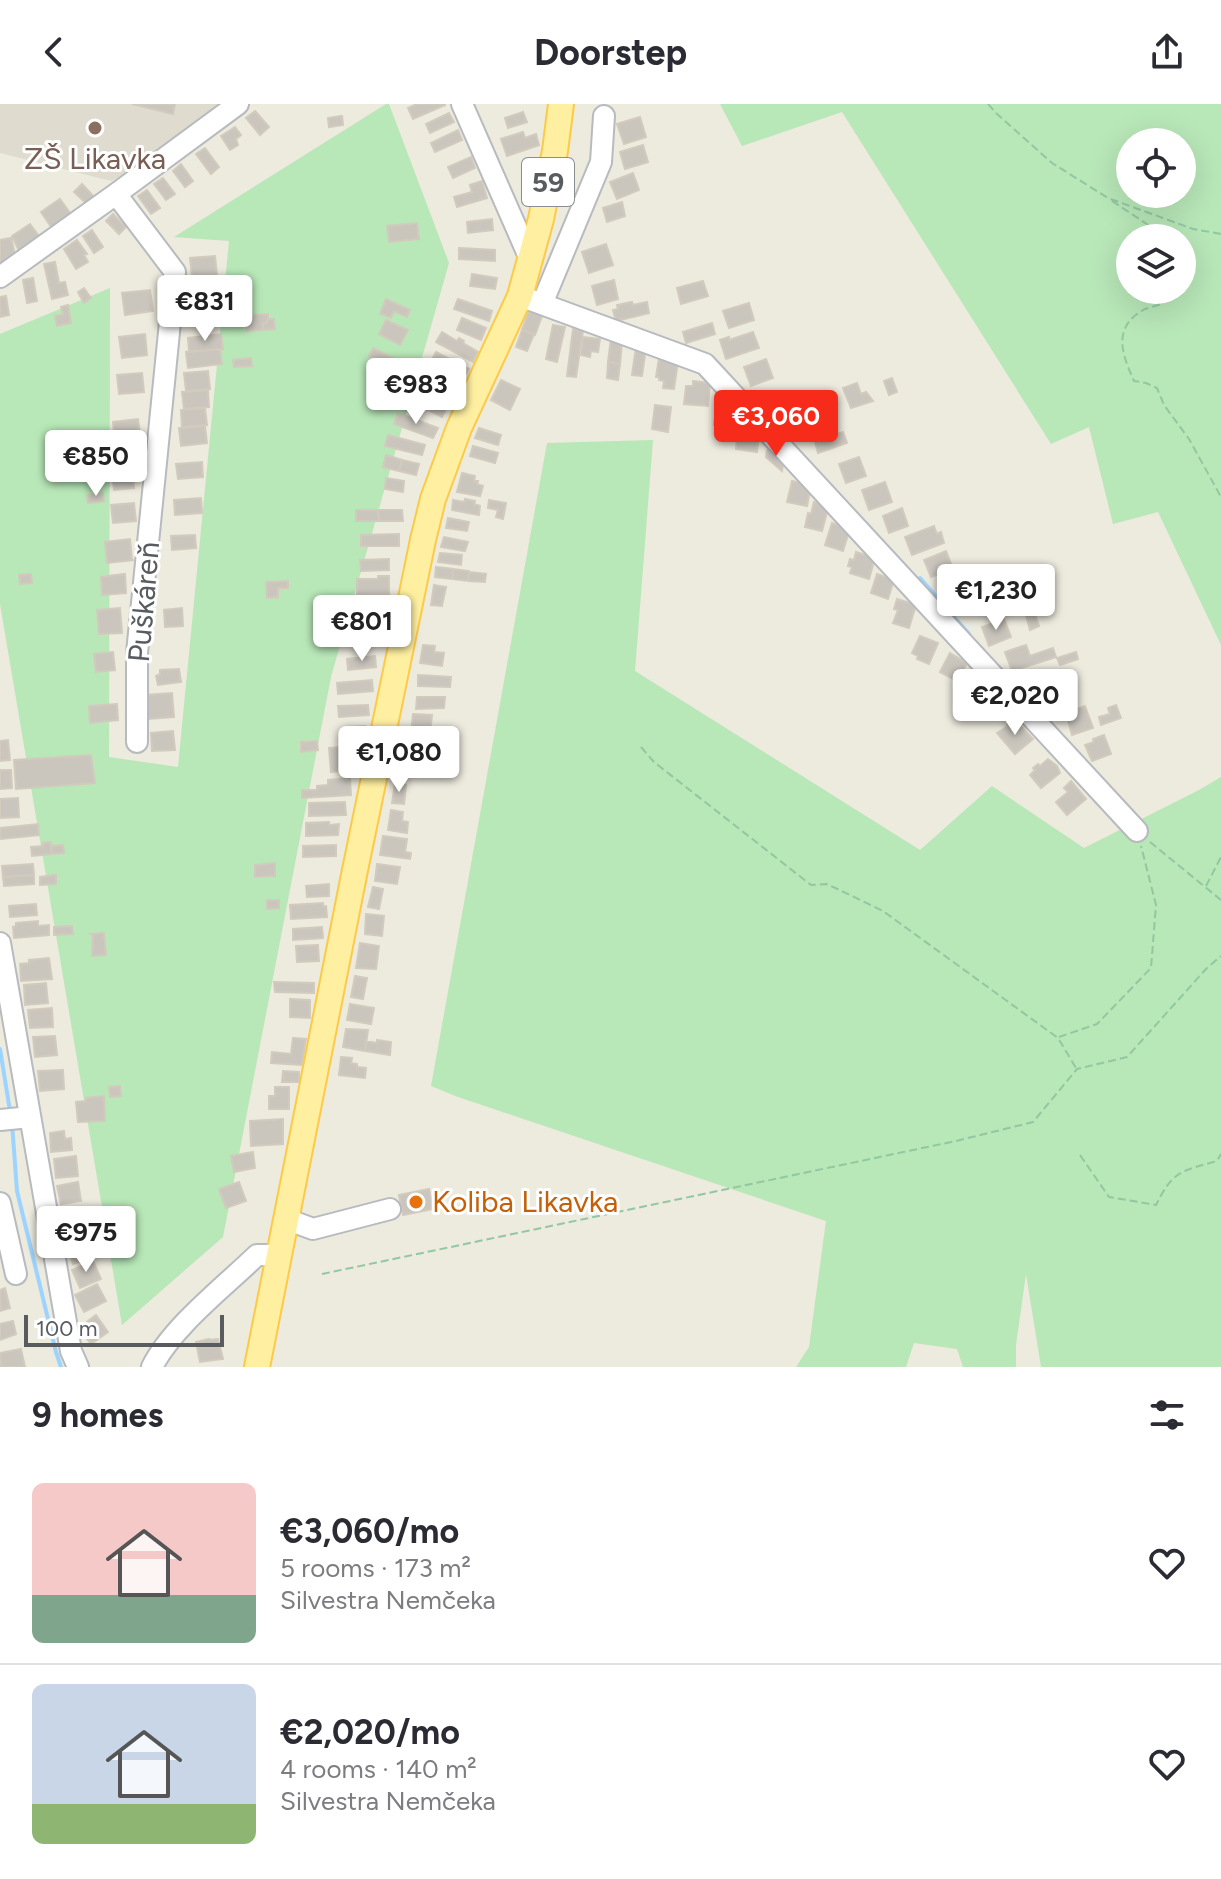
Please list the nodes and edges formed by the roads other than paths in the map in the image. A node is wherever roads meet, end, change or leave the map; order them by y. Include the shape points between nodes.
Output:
1 (238, 104) edge
2 (462, 104) edge
3 (561, 104) edge
4 (604, 116) dead end
5 (116, 194) junction
6 (530, 259) junction
7 (0, 277) edge
8 (531, 300) junction
9 (137, 742) dead end
10 (1137, 831) road end
11 (0, 943) edge
12 (30, 1117) junction
13 (0, 1120) edge
14 (0, 1203) edge
15 (390, 1209) dead end
16 (286, 1219) junction
17 (279, 1255) junction
18 (16, 1274) dead end
19 (78, 1367) edge
20 (152, 1367) edge
21 (257, 1367) edge

1 - 5 street
2 - 6 street
3 - 6 main road, 59
4 - 8 street via 601,162
5 - 7 street
5 - 9 street, Puškáreň via 175,272 137,653
6 - 8 main road, 59
8 - 10 street via 705,364
8 - 16 main road, 59 via 459,428 426,524
11 - 12 street
12 - 13 street
12 - 19 street
14 - 18 street
15 - 16 street via 313,1229
16 - 17 main road, 59
17 - 20 street via 257,1255 177,1331
17 - 21 main road, 59

